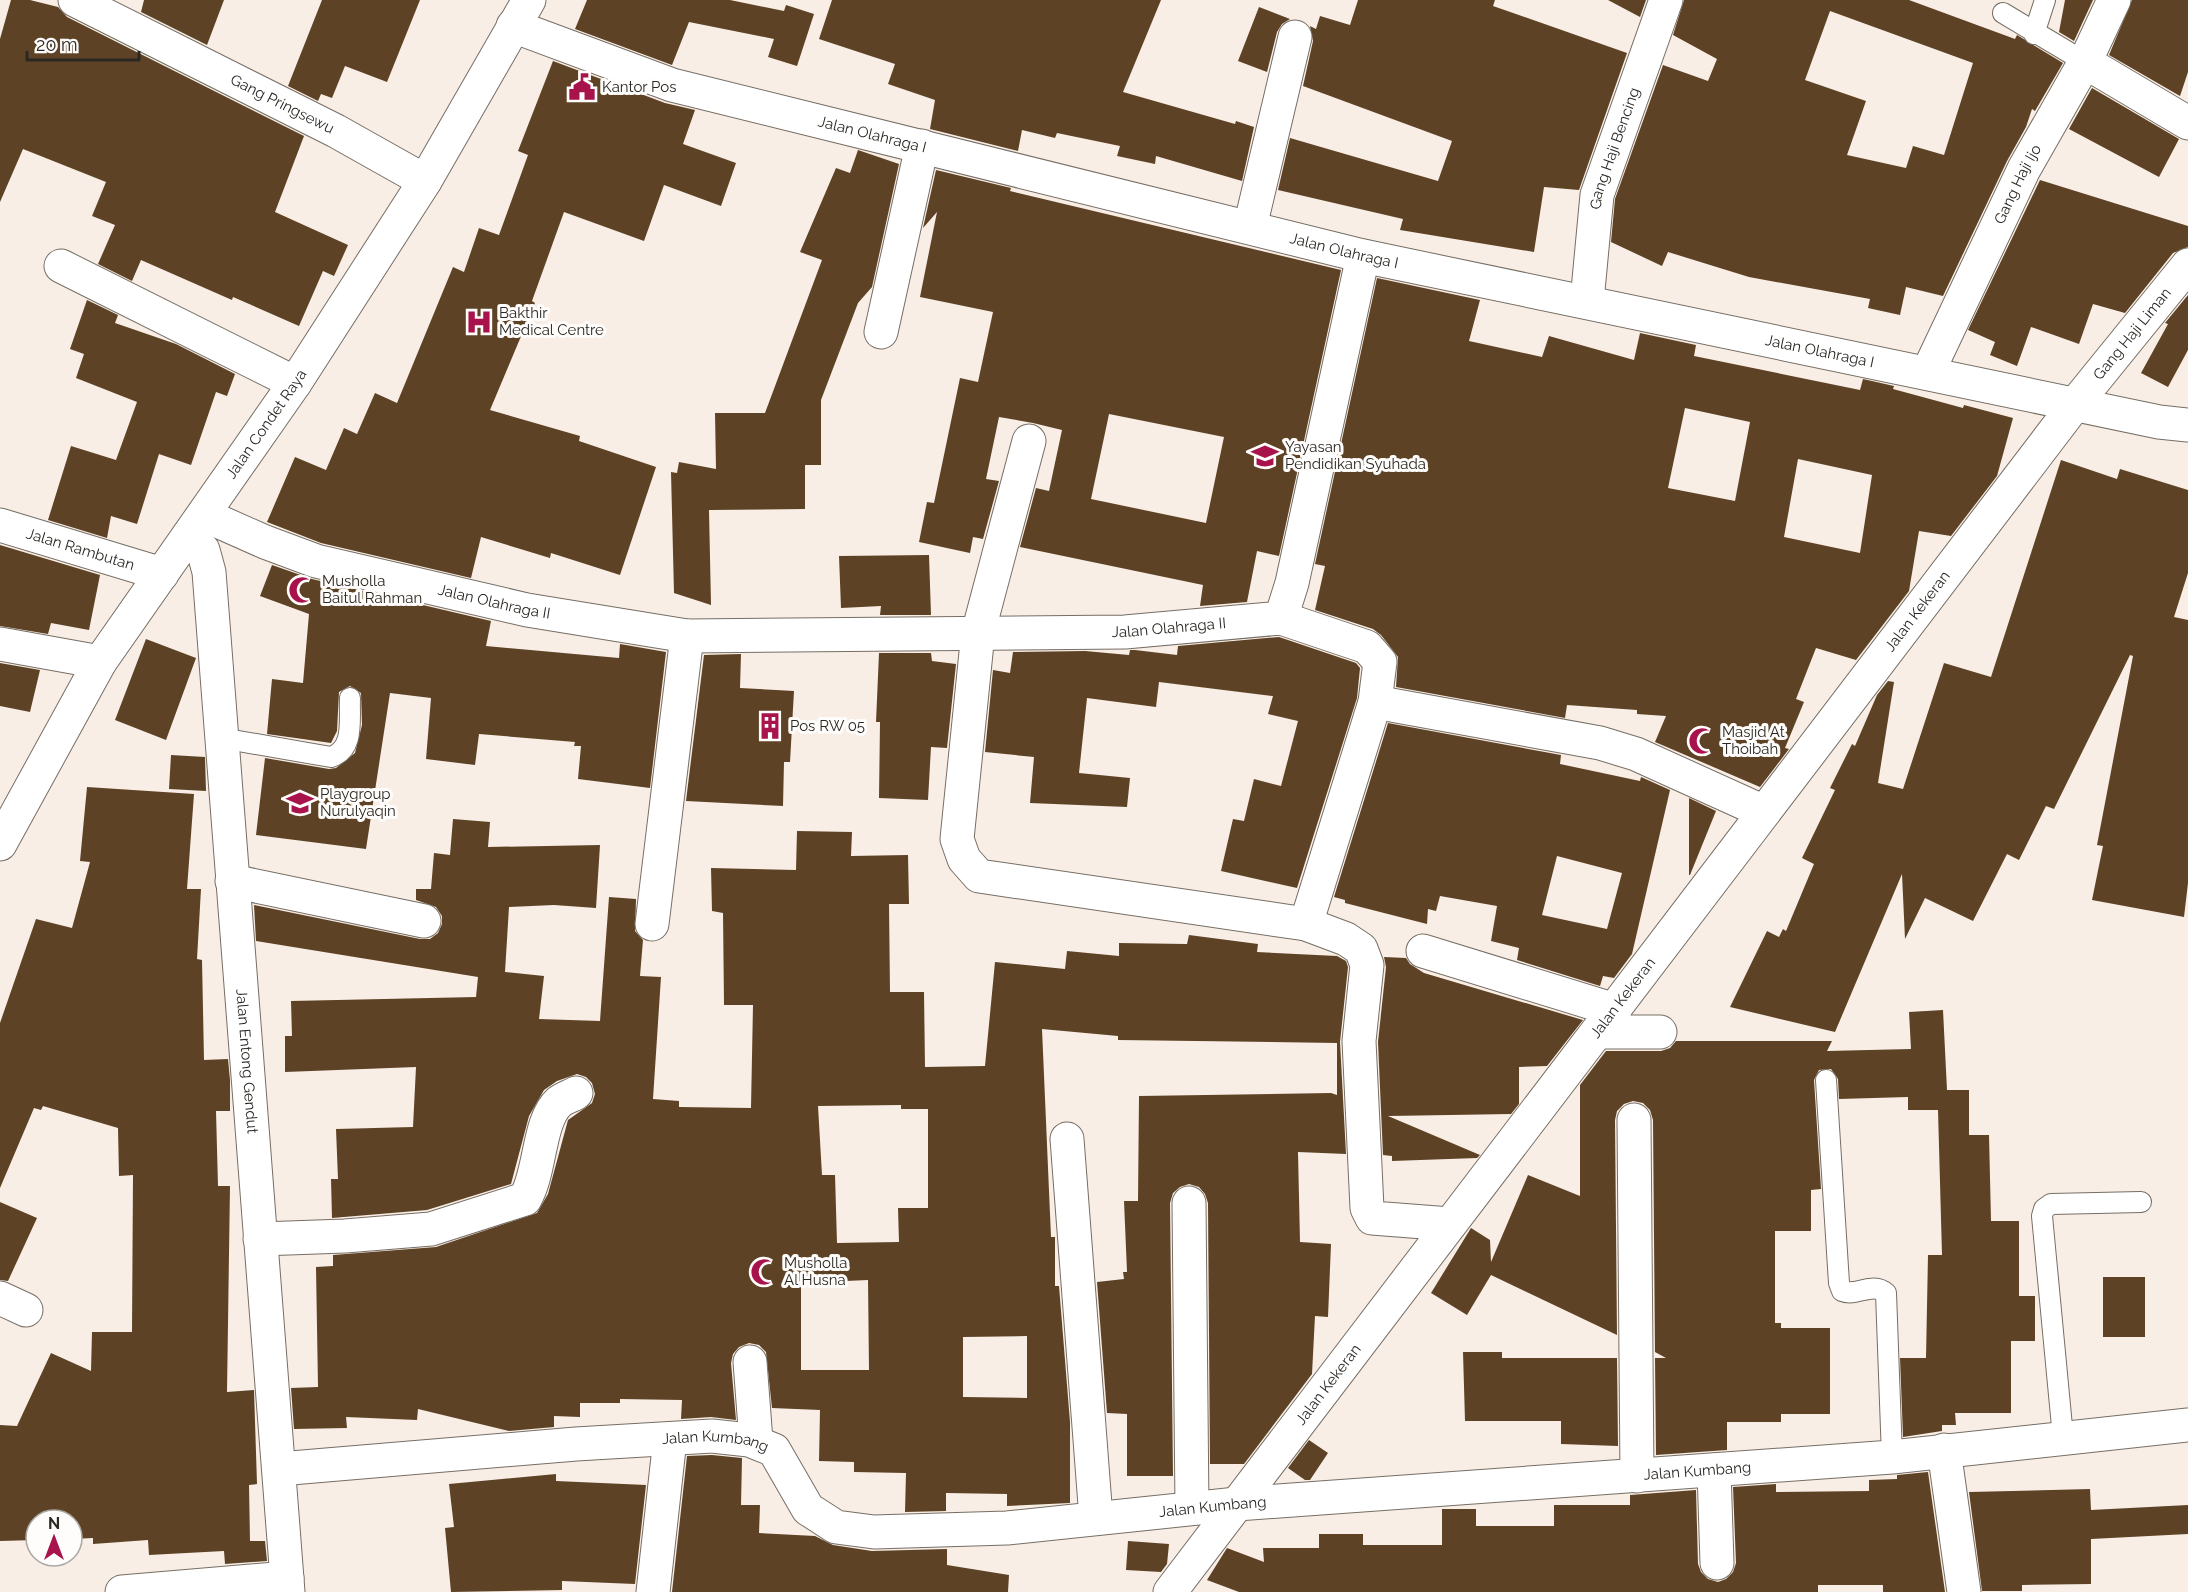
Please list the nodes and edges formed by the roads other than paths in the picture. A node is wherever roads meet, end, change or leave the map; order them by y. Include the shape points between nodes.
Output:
1 (75, 0) edge
2 (1666, 0) edge
3 (2045, 0) edge
4 (2114, 0) edge
5 (521, 13) edge
6 (2003, 13) dead end
7 (2034, 34) junction
8 (1295, 37) dead end
9 (2085, 62) junction
10 (2186, 116) edge
11 (922, 146) junction
12 (425, 182) junction
13 (1250, 227) junction
14 (1362, 256) junction
15 (2188, 265) edge
16 (61, 266) dead end
17 (1587, 301) junction
18 (881, 332) dead end
19 (1928, 372) junction
20 (295, 382) junction
21 (2076, 403) junction
22 (2188, 425) edge
23 (1029, 441) dead end
24 (0, 525) edge
25 (197, 525) junction
26 (162, 574) junction
27 (1281, 618) junction
28 (978, 633) junction
29 (687, 636) junction
30 (0, 644) edge
31 (100, 662) junction
32 (350, 698) dead end
33 (1375, 702) junction
34 (221, 738) junction
35 (1764, 813) junction
36 (0, 844) edge
37 (232, 881) junction
38 (424, 921) dead end
39 (652, 924) dead end
40 (1306, 924) junction
41 (1423, 951) dead end
42 (1607, 1021) junction
43 (1660, 1032) dead end
44 (1826, 1080) dead end
45 (576, 1093) dead end
46 (1634, 1120) dead end
47 (1067, 1139) dead end
48 (2141, 1202) dead end
49 (1189, 1203) dead end
50 (1450, 1224) junction
51 (260, 1239) junction
52 (750, 1362) dead end
53 (2188, 1425) edge
54 (2063, 1437) junction
55 (670, 1438) junction
56 (756, 1441) junction
57 (1944, 1450) junction
58 (1892, 1457) junction
59 (279, 1469) junction
60 (1713, 1470) junction
61 (1637, 1476) junction
62 (1237, 1504) junction
63 (1192, 1508) junction
64 (1096, 1518) junction
65 (1717, 1563) dead end
66 (288, 1585) edge
67 (122, 1592) edge
68 (653, 1592) edge
69 (1170, 1592) edge
70 (1964, 1592) edge

1 - 12 street, Gang Pringsewu via 336,131
2 - 17 street, Gang Haji Bencing via 1596,195
3 - 7 lane
4 - 9 street, Gang Haji Ijo
5 - 11 street, Jalan Olahraga I via 672,85
5 - 12 street, Jalan Condet Raya
6 - 7 lane
7 - 9 lane
8 - 13 street
9 - 10 street
9 - 19 street, Gang Haji Ijo via 2024,169
11 - 13 street, Jalan Olahraga I
11 - 18 street
12 - 20 street, Jalan Condet Raya
13 - 14 street, Jalan Olahraga I
14 - 17 street, Jalan Olahraga I
14 - 27 street via 1292,583
15 - 21 street, Gang Haji Liman
16 - 20 street
17 - 19 street, Jalan Olahraga I
19 - 21 street, Jalan Olahraga I
20 - 25 street, Jalan Condet Raya
21 - 22 street, Jalan Olahraga I
21 - 35 street, Jalan Kekeran
23 - 28 street
24 - 26 street, Jalan Rambutan
25 - 26 street, Jalan Condet Raya
25 - 29 street, Jalan Olahraga II via 265,542 316,561 527,610
25 - 34 street, Jalan Entong Gendut via 209,572
26 - 31 street, Jalan Condet Raya
27 - 28 street, Jalan Olahraga II via 1125,632
27 - 33 street via 1367,647 1380,662
28 - 29 street, Jalan Olahraga II
28 - 40 street via 957,839 964,859 979,876
29 - 39 street
30 - 31 street
31 - 36 street, Jalan Condet Raya
32 - 34 lane via 348,746 342,754 331,758
33 - 35 street via 1600,743 1636,754
33 - 40 street
34 - 37 street, Jalan Entong Gendut
35 - 42 street, Jalan Kekeran
37 - 38 street
37 - 51 street, Jalan Entong Gendut
40 - 50 street via 1361,949 1367,965 1359,1041 1367,1208 1372,1218
41 - 42 street
42 - 43 street
42 - 50 street, Jalan Kekeran
44 - 58 lane via 1839,1283 1848,1294 1874,1288 1886,1293
45 - 51 street via 560,1101 549,1117 532,1187 525,1198 432,1229
46 - 61 street
47 - 64 street
48 - 54 lane via 2052,1204 2044,1209
49 - 63 street
50 - 62 street, Jalan Kekeran
51 - 59 street, Jalan Entong Gendut
52 - 56 street
53 - 54 street, Jalan Kumbang
54 - 57 street, Jalan Kumbang
55 - 56 street, Jalan Kumbang via 712,1436
55 - 59 street, Jalan Kumbang
55 - 68 street
56 - 64 street, Jalan Kumbang via 774,1450 808,1509 836,1527 874,1532 996,1528
57 - 58 street, Jalan Kumbang
57 - 70 street
58 - 60 street, Jalan Kumbang
59 - 66 street, Jalan Entong Gendut
60 - 61 street, Jalan Kumbang
60 - 65 street
61 - 62 street, Jalan Kumbang
62 - 63 street, Jalan Kumbang
62 - 69 street, Jalan Kekeran
63 - 64 street, Jalan Kumbang
66 - 67 street

